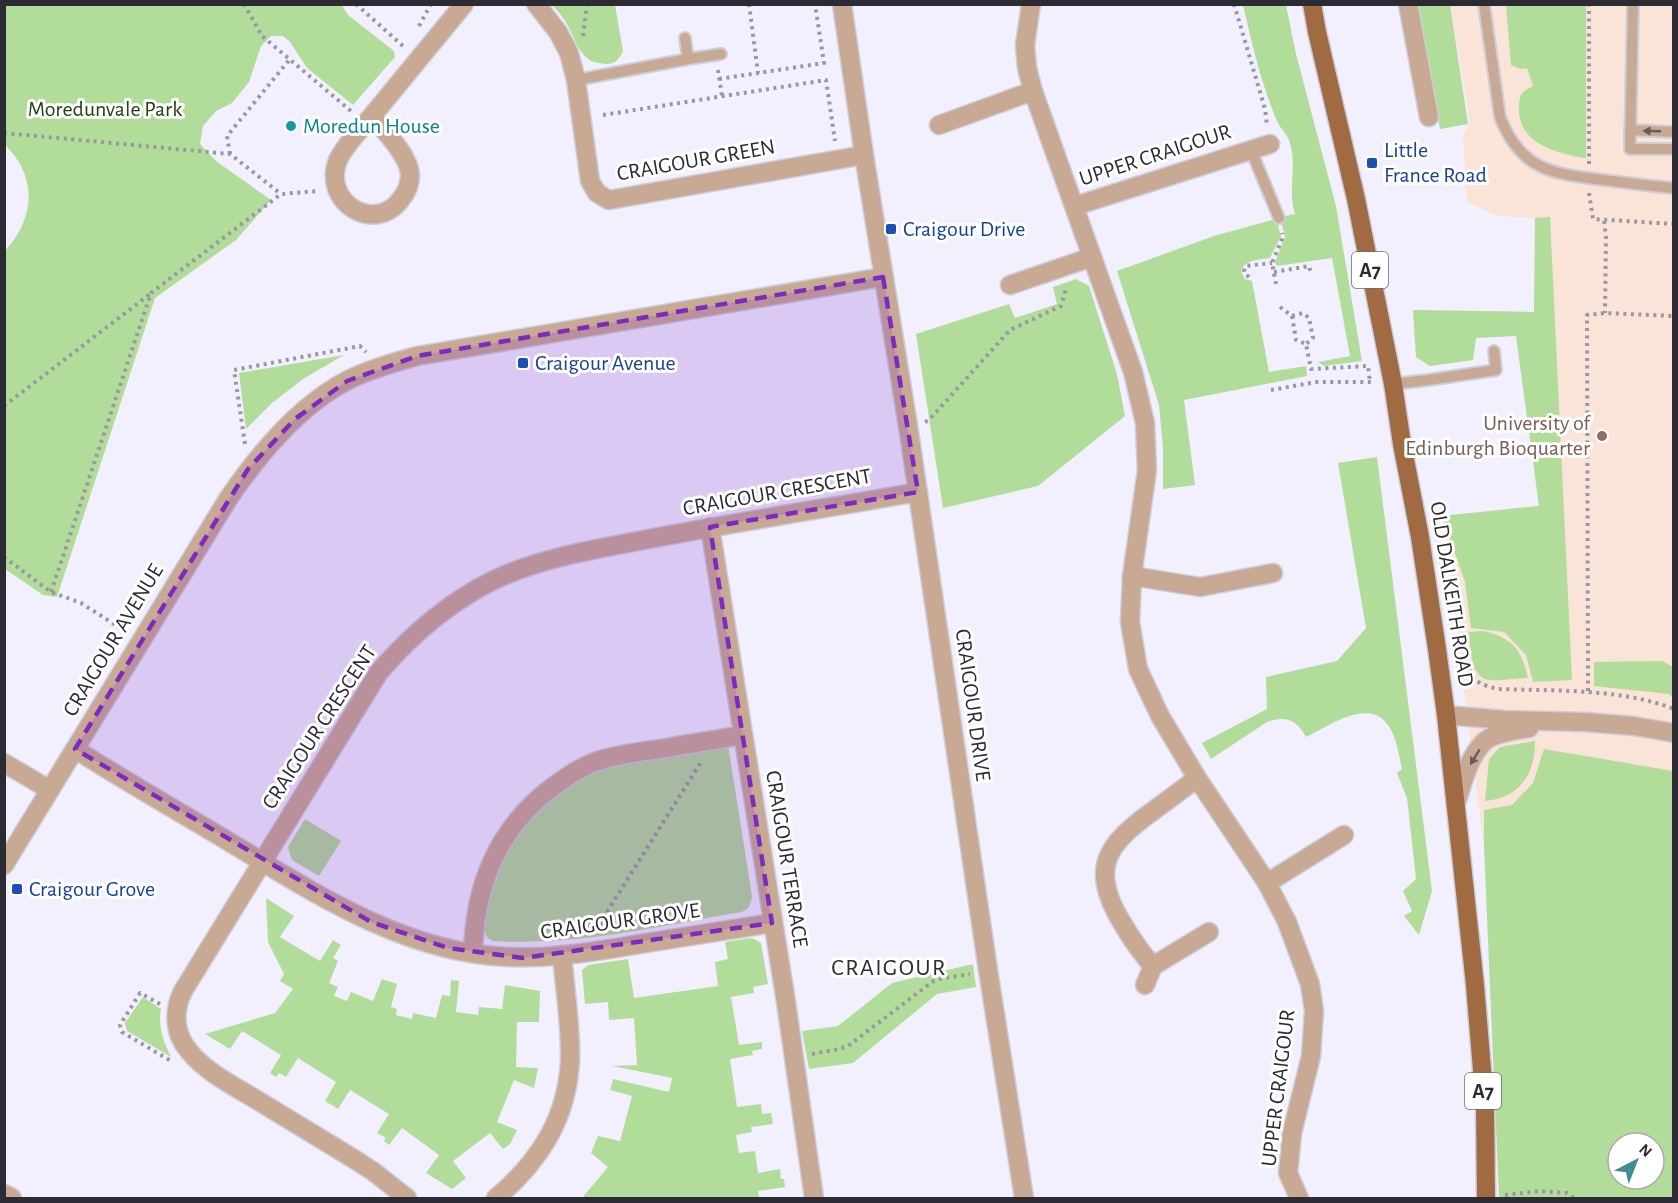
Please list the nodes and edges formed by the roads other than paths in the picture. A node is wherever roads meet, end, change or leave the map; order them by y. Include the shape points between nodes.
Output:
1 (464, 4) edge
2 (536, 4) edge
3 (842, 4) edge
4 (1031, 4) edge
5 (1312, 4) edge
6 (1408, 4) edge
7 (1484, 4) edge
8 (1633, 4) edge
9 (685, 38) dead end
10 (721, 54) dead end
11 (688, 58) junction
12 (576, 80) junction
13 (1033, 91) junction
14 (1429, 117) dead end
15 (368, 121) junction
16 (939, 125) dead end
17 (1630, 130) junction
18 (1674, 132) edge
19 (1270, 144) road end
20 (1674, 149) edge
21 (1251, 150) junction
22 (864, 154) junction
23 (1674, 188) edge
24 (1075, 206) junction
25 (1279, 218) road end
26 (1083, 260) junction
27 (883, 277) junction
28 (1011, 285) dead end
29 (1494, 351) dead end
30 (1393, 384) junction
31 (918, 492) junction
32 (710, 527) junction
33 (1273, 573) dead end
34 (1132, 576) junction
35 (1446, 714) junction
36 (1585, 722) junction
37 (1674, 733) edge
38 (742, 735) junction
39 (75, 749) junction
40 (4, 763) edge
41 (1197, 778) junction
42 (50, 790) junction
43 (1456, 802) junction
44 (1344, 835) dead end
45 (262, 861) junction
46 (4, 865) edge
47 (1267, 883) junction
48 (772, 923) junction
49 (1209, 932) dead end
50 (473, 953) junction
51 (562, 955) junction
52 (1153, 966) junction
53 (1145, 985) dead end
54 (4, 1194) edge
55 (1494, 1197) edge
56 (12, 1198) edge
57 (407, 1198) edge
58 (496, 1198) edge
59 (814, 1198) edge
60 (1024, 1198) edge
61 (1299, 1198) edge

1 - 15 street
2 - 12 street, CRAIGOUR GREEN via 558,32
3 - 22 street, CRAIGOUR DRIVE
4 - 13 street, UPPER CRAIGOUR via 1025,45
5 - 30 main road, OLD DALKEITH ROAD / A7
6 - 14 street
7 - 23 lane via 1500,117 1519,150 1539,166 1563,175
8 - 17 lane
9 - 11 lane
10 - 11 lane
11 - 12 lane
12 - 22 street, CRAIGOUR GREEN via 590,182 597,193 609,200
13 - 16 street
13 - 24 street, UPPER CRAIGOUR
15 - 15 street via 403,156 410,173 407,192 396,206 380,214 362,213 346,204 336,189 334,173 339,158
18 -> 17 lane
17 - 20 lane via 1629,148
19 - 21 street, UPPER CRAIGOUR
21 - 24 street, UPPER CRAIGOUR
21 - 25 lane, UPPER CRAIGOUR
22 - 27 street, CRAIGOUR DRIVE
24 - 26 street, UPPER CRAIGOUR
26 - 28 street
26 - 34 street, UPPER CRAIGOUR via 1133,372 1145,423 1147,470
27 - 31 street, CRAIGOUR DRIVE
27 - 39 street, CRAIGOUR AVENUE via 417,356 347,381 318,400 270,443 248,469
29 - 30 lane via 1496,370
30 - 35 main road, OLD DALKEITH ROAD / A7
31 - 32 street, CRAIGOUR CRESCENT
31 - 60 street, CRAIGOUR DRIVE
32 - 38 street, CRAIGOUR TERRACE
32 - 45 street, CRAIGOUR CRESCENT via 542,561 494,580 432,619 379,672
33 - 34 street via 1200,587
34 - 41 street, UPPER CRAIGOUR via 1130,622 1138,669 1160,716
35 - 36 street
35 - 43 main road, OLD DALKEITH ROAD / A7
36 - 37 street
36 -> 43 street via 1511,730 1485,740 1471,761
38 - 48 street, CRAIGOUR TERRACE
38 - 50 street via 595,762 535,801 513,825 490,866 478,906
39 - 42 street, CRAIGOUR AVENUE
39 - 45 street, CRAIGOUR GROVE
40 - 42 street
41 - 47 street, UPPER CRAIGOUR
41 - 52 street via 1136,823 1109,853 1106,889 1114,910
42 - 46 street, CRAIGOUR AVENUE
43 - 55 main road, OLD DALKEITH ROAD / A7
44 - 47 street
45 - 50 street, CRAIGOUR GROVE via 386,929
45 - 57 street, CRAIGOUR CRESCENT via 178,1000 180,1036 188,1051 214,1073 354,1159
47 - 61 street, UPPER CRAIGOUR via 1299,952 1314,1011 1311,1056 1292,1133 1288,1173
48 - 51 street, CRAIGOUR GROVE
48 - 59 street, CRAIGOUR TERRACE
49 - 52 street
50 - 51 street, CRAIGOUR GROVE via 523,958
51 - 58 street via 570,1046 565,1095 550,1135 538,1154
52 - 53 street
54 - 56 street

